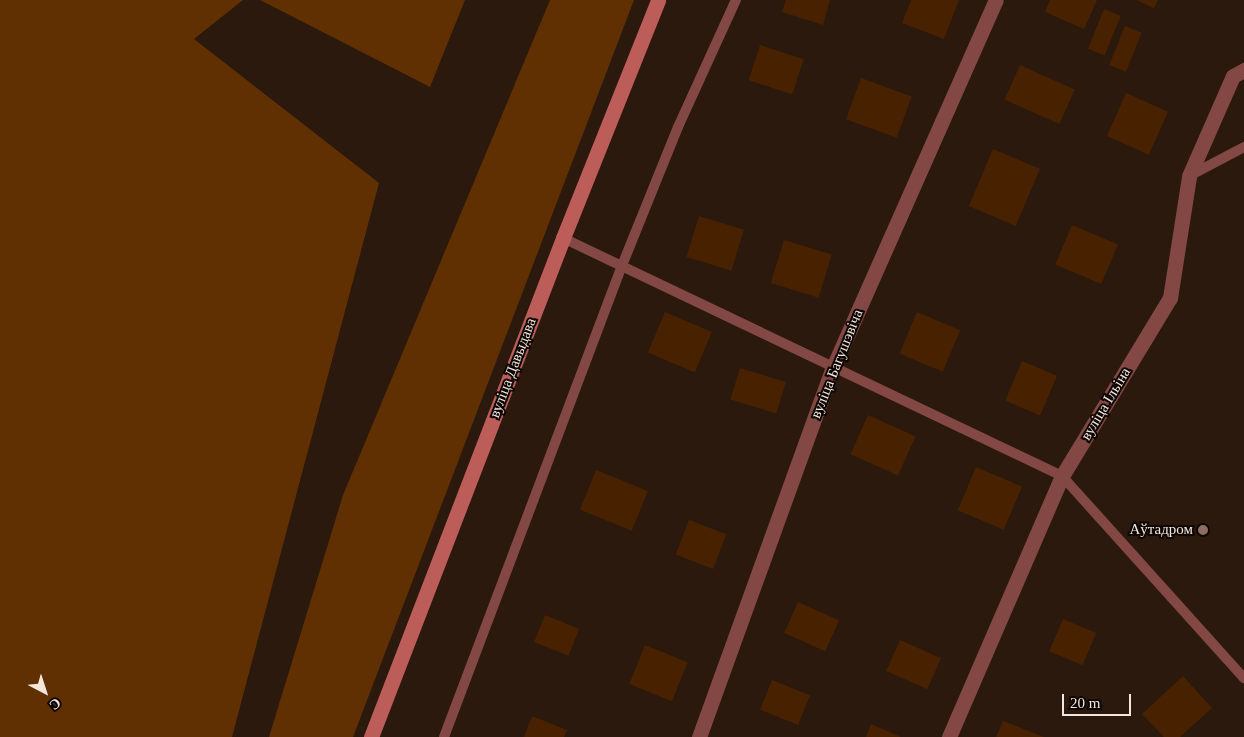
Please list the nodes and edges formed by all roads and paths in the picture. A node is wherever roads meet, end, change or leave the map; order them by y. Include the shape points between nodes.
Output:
1 (658, 0) edge
2 (736, 0) edge
3 (996, 0) edge
4 (1244, 70) edge
5 (1244, 147) edge
6 (1188, 176) junction
7 (562, 238) junction
8 (621, 268) junction
9 (834, 365) junction
10 (1062, 476) junction
11 (1244, 678) edge
12 (371, 737) edge
13 (444, 737) edge
14 (699, 737) edge
15 (949, 737) edge

1 - 7 street, вуліца Давыдава
2 - 8 lane via 678,127
3 - 9 street, вуліца Багушэвіча
4 - 6 street, вуліца Ільіна via 1233,76
5 - 6 lane
6 - 10 street, вуліца Ільіна via 1170,298
7 - 8 lane
7 - 12 street, вуліца Давыдава
8 - 9 lane
8 - 13 lane
9 - 10 lane
9 - 14 street, вуліца Багушэвіча
10 - 11 lane
10 - 15 street, вуліца Ільіна

